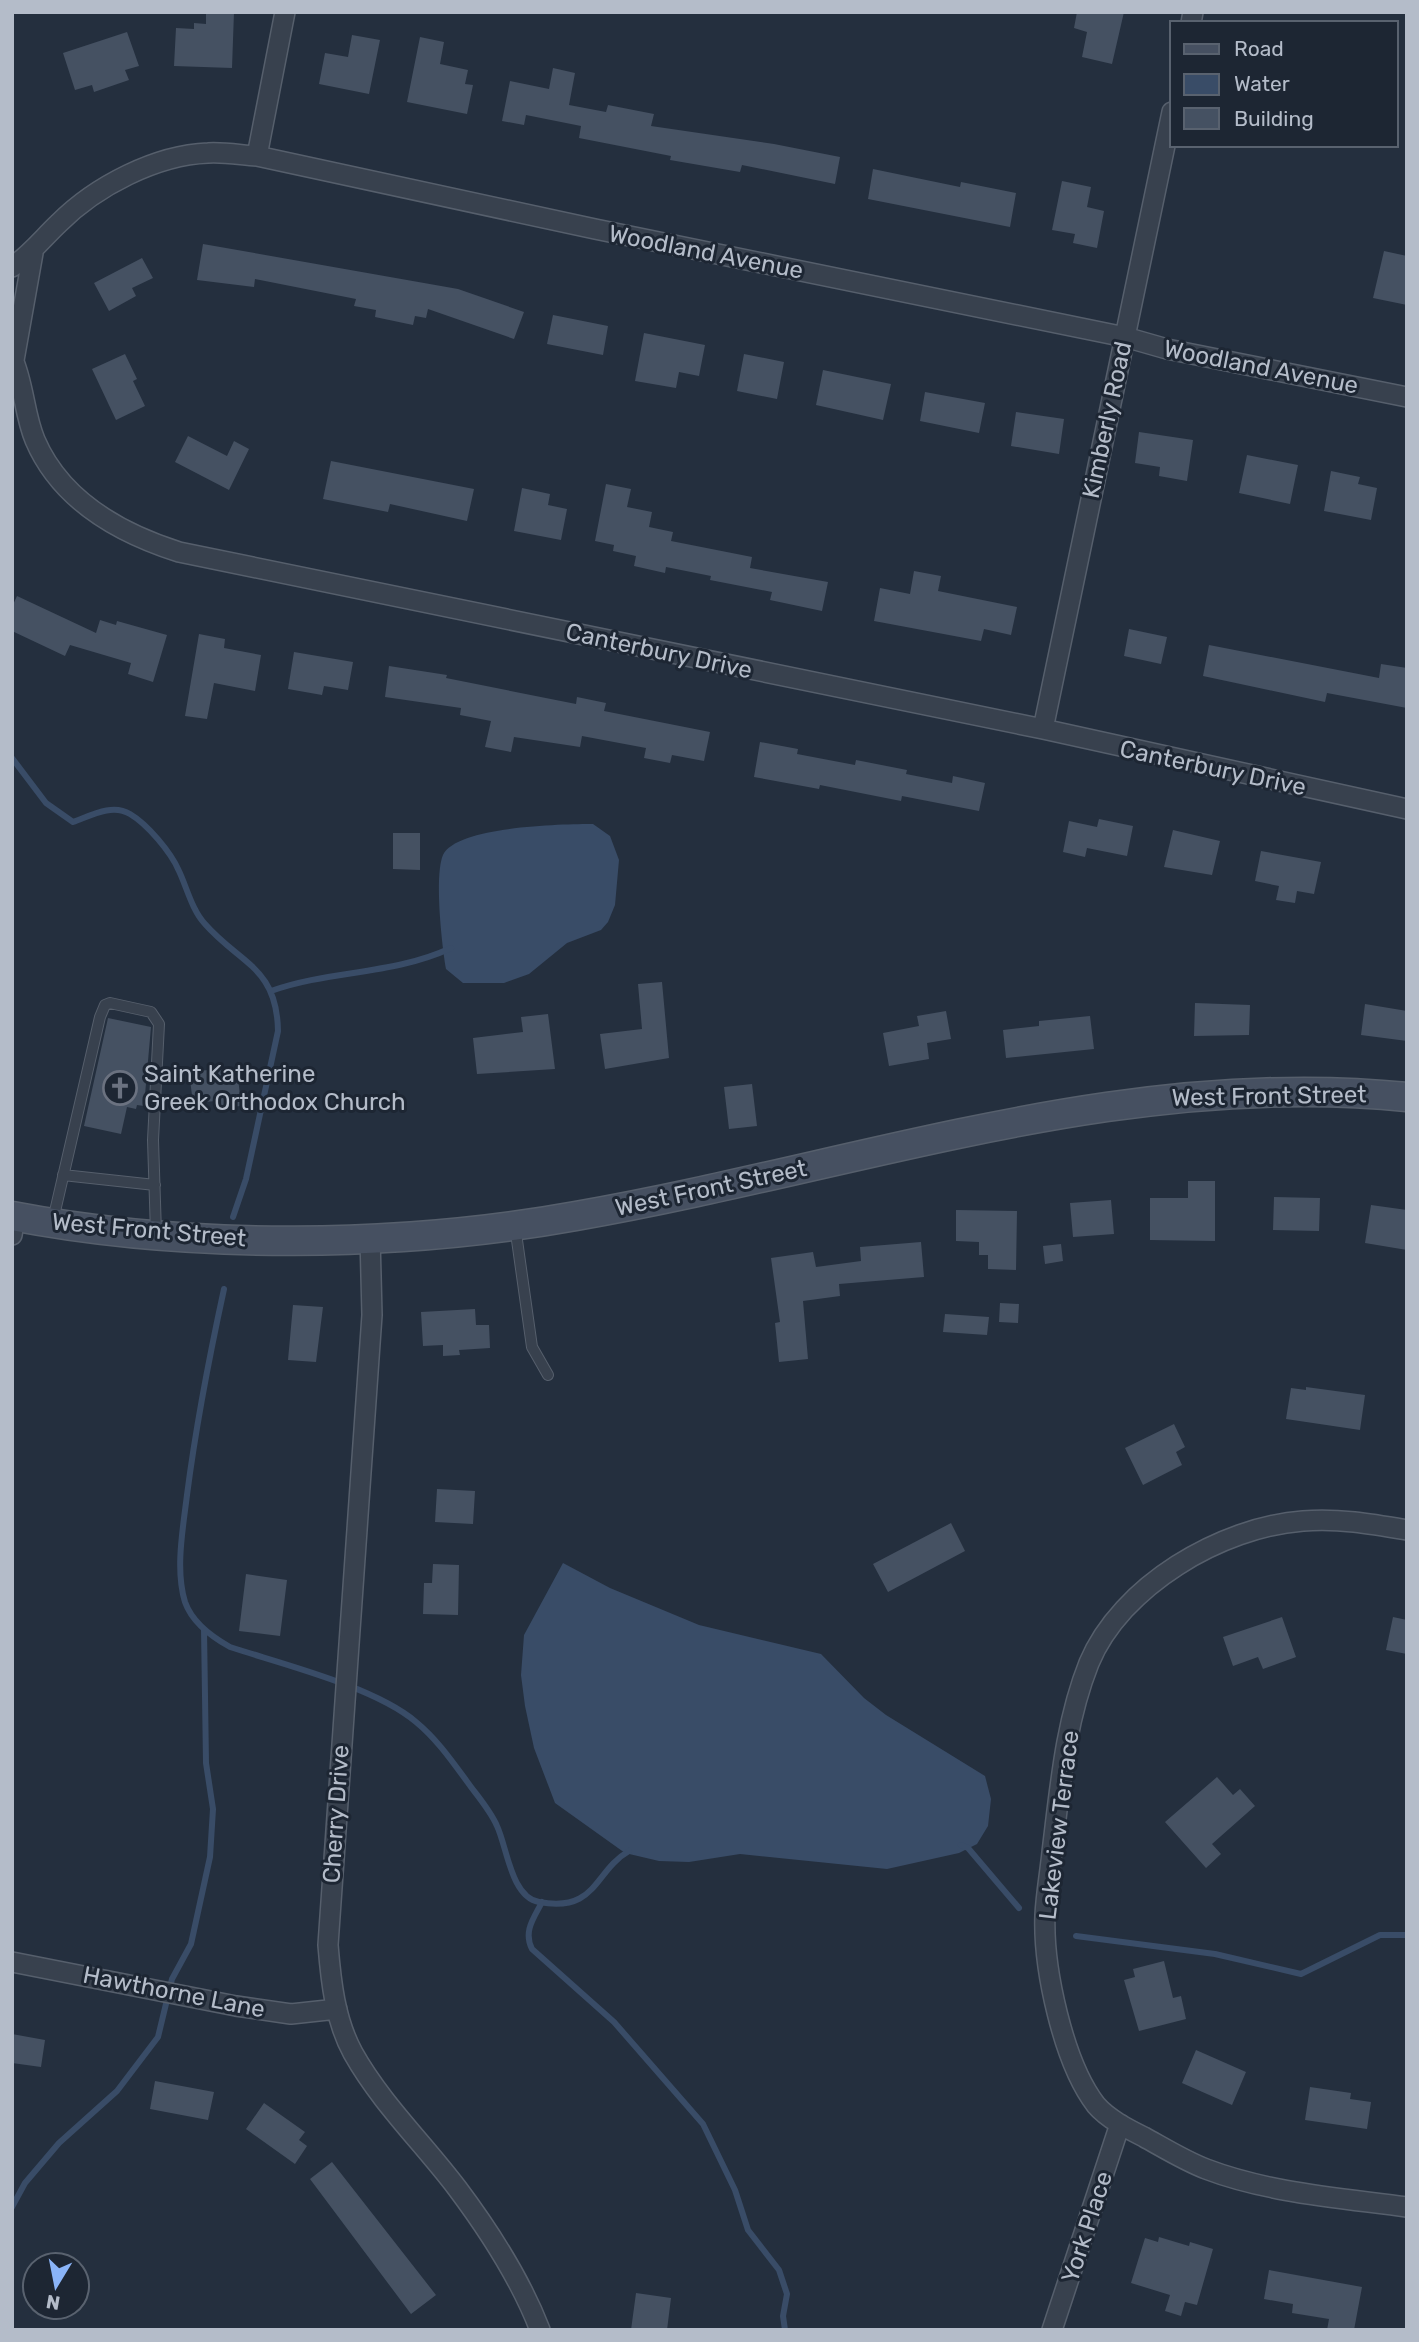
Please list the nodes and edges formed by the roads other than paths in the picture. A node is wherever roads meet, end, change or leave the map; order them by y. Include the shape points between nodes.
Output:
1 (285, 12) edge
2 (1170, 122) edge
3 (257, 156) junction
4 (33, 253) junction
5 (12, 267) edge
6 (1125, 337) junction
7 (13, 358) edge
8 (1407, 397) edge
9 (1043, 729) junction
10 (1407, 809) edge
11 (1407, 1097) edge
12 (63, 1175) junction
13 (155, 1185) junction
14 (13, 1223) edge
15 (52, 1223) junction
16 (515, 1226) junction
17 (156, 1233) junction
18 (370, 1237) junction
19 (548, 1375) dead end
20 (1407, 1530) edge
21 (12, 1962) edge
22 (337, 2008) junction
23 (1120, 2124) junction
24 (1407, 2207) edge
25 (540, 2330) edge
26 (1052, 2330) edge

1 - 3 street
2 - 6 street, Kimberly Road
3 - 4 street, Woodland Avenue via 208,153 138,170 60,222
3 - 6 street, Woodland Avenue
4 - 5 street, Woodland Avenue
4 - 7 street
6 - 8 street, Woodland Avenue
6 - 9 street, Kimberly Road
7 - 9 street, Canterbury Drive via 36,442 64,485 90,511 146,542
9 - 10 street, Canterbury Drive
11 - 16 street, West Front Street via 1325,1092 1213,1094 1052,1113 644,1203
12 - 13 lane
12 - 13 lane via 105,1005 144,1009 159,1024
12 - 15 lane
13 - 17 lane
14 - 15 street, West Front Street
15 - 17 street, West Front Street
16 - 18 street, West Front Street
16 - 19 lane via 531,1347
17 - 18 street, West Front Street via 289,1240
18 - 22 street, Cherry Drive via 372,1315 328,1945
20 - 23 street, Lakeview Terrace via 1359,1522 1303,1521 1257,1528 1204,1549 1153,1582 1110,1625 1089,1663 1066,1739 1045,1917 1061,2025 1078,2072 1097,2106
21 - 22 street, Hawthorne Lane via 291,2014
22 - 25 street, Cherry Drive via 352,2051 506,2258
23 - 24 street, Lakeview Terrace via 1182,2158 1233,2178
23 - 26 street, York Place

